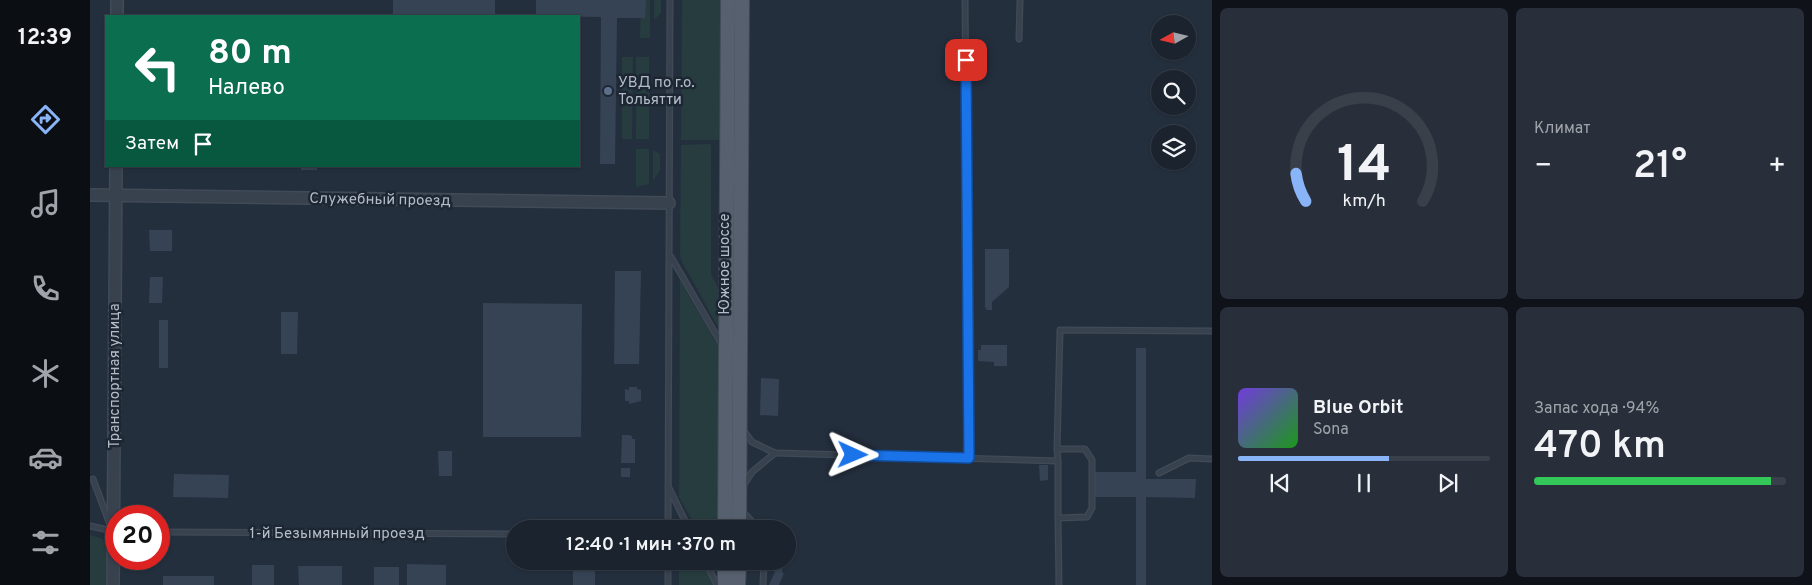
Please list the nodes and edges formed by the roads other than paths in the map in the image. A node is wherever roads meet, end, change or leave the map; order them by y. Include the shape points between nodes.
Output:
1 (117, 0) edge
2 (670, 0) edge
3 (728, 0) edge
4 (742, 0) edge
5 (965, 0) edge
6 (1020, 0) edge
7 (117, 15) edge
8 (1019, 39) dead end
9 (116, 167) edge
10 (90, 195) edge
11 (116, 195) junction
12 (669, 203) junction
13 (670, 255) junction
14 (1212, 331) edge
15 (727, 354) junction
16 (740, 426) junction
17 (1057, 449) junction
18 (775, 453) junction
19 (969, 458) junction
20 (1212, 459) edge
21 (1058, 461) junction
22 (1159, 473) dead end
23 (93, 479) dead end
24 (668, 486) junction
25 (739, 493) junction
26 (115, 505) edge
27 (105, 508) edge
28 (739, 508) junction
29 (1058, 518) junction
30 (668, 520) edge
31 (685, 520) edge
32 (725, 520) edge
33 (739, 520) edge
34 (750, 520) edge
35 (90, 526) edge
36 (105, 530) edge
37 (170, 532) edge
38 (506, 534) edge
39 (114, 570) edge
40 (668, 570) edge
41 (710, 570) edge
42 (725, 570) edge
43 (738, 570) edge
44 (764, 570) edge
45 (113, 585) edge
46 (668, 585) edge
47 (717, 585) edge
48 (725, 585) edge
49 (738, 585) edge
50 (763, 585) edge
51 (1059, 585) edge

1 - 7 street
2 - 12 lane
3 - 15 main road, Южное шоссе
4 - 16 main road, Южное шоссе
5 - 19 lane
6 - 8 lane
9 - 11 street, Транспортная улица
10 - 11 street, Служебный проезд
11 - 12 street, Служебный проезд
11 - 26 street, Транспортная улица
12 - 13 lane
13 - 15 lane
13 - 24 lane
14 - 17 lane via 1060,330
15 - 32 main road, Южное шоссе
16 - 18 lane via 752,442
16 - 25 main road, Южное шоссе
17 - 21 lane
17 - 29 lane via 1085,449 1092,460 1092,508 1087,518
18 - 19 lane
18 - 25 lane via 752,472
19 - 21 lane
20 - 22 lane via 1189,458
21 - 29 lane
23 - 27 lane
24 - 30 lane
24 - 31 lane
25 - 28 main road, Южное шоссе
28 - 33 main road, Южное шоссе
28 - 34 lane
29 - 51 lane
35 - 36 lane
37 - 38 lane, 1-й Безымянный проезд
39 - 45 street, Транспортная улица
40 - 46 lane
41 - 47 lane
42 - 48 main road
43 - 49 main road
44 - 50 lane

